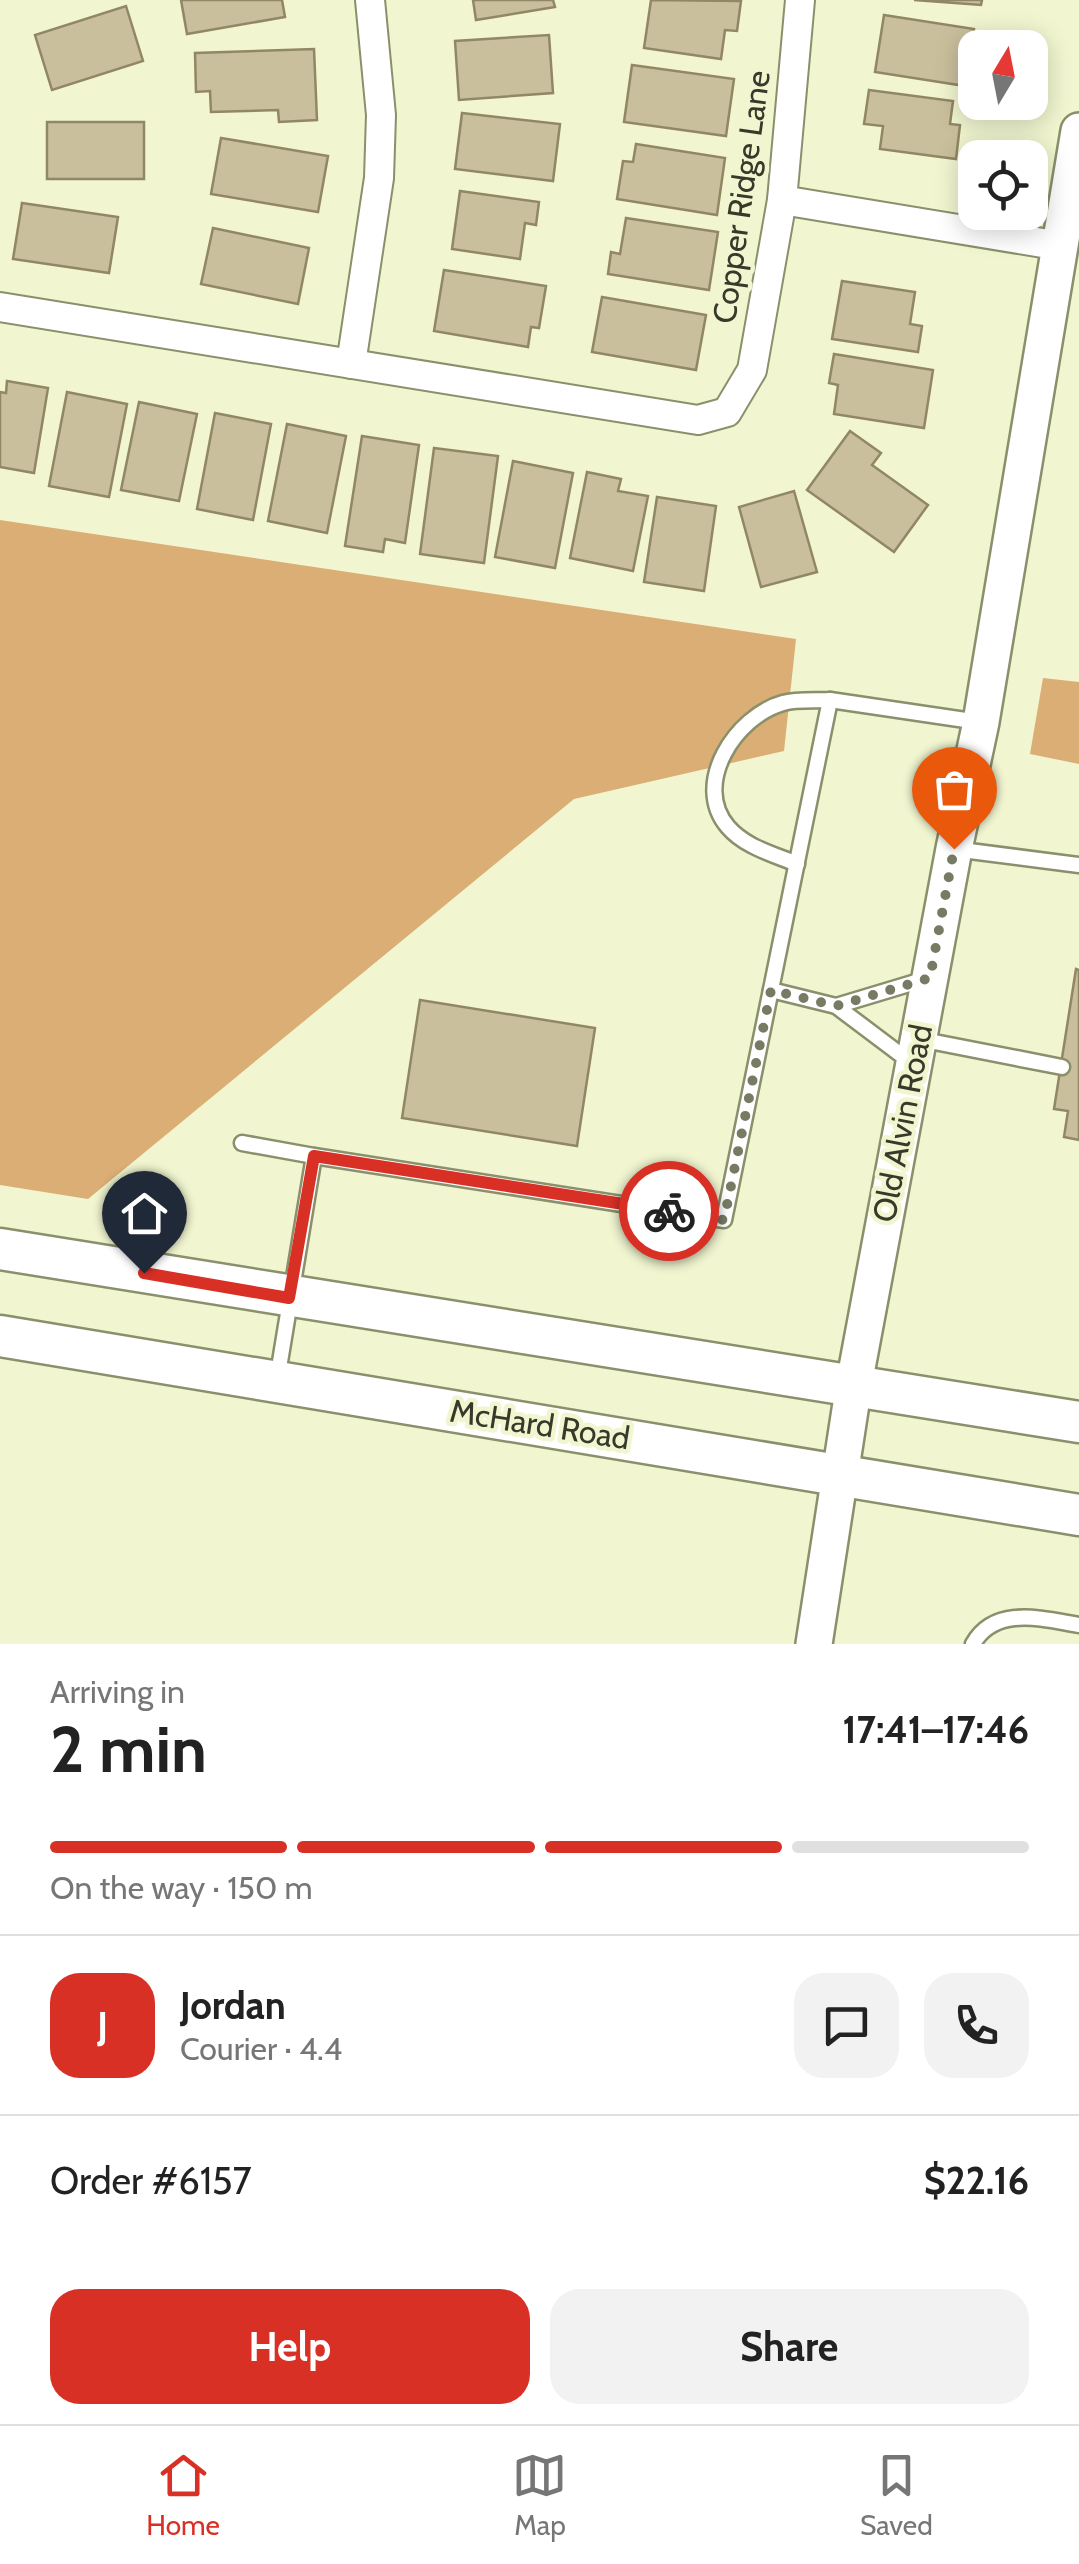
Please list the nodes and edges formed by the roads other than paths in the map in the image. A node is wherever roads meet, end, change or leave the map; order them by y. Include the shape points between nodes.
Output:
1 (370, 0) edge
2 (800, 0) edge
3 (1079, 131) edge
4 (782, 200) junction
5 (1060, 246) junction
6 (0, 307) edge
7 (351, 364) junction
8 (830, 700) junction
9 (981, 722) junction
10 (954, 849) junction
11 (796, 864) junction
12 (1079, 866) edge
13 (930, 978) junction
14 (771, 990) junction
15 (836, 1006) junction
16 (916, 1052) junction
17 (1062, 1067) dead end
18 (242, 1144) dead end
19 (314, 1156) junction
20 (0, 1249) edge
21 (289, 1298) junction
22 (0, 1336) edge
23 (277, 1381) junction
24 (854, 1384) junction
25 (1079, 1422) edge
26 (840, 1473) junction
27 (1079, 1515) edge
28 (1079, 1625) edge
29 (814, 1644) edge
30 (972, 1644) edge

1 - 7 street via 380,178
2 - 4 street, Copper Ridge Lane
3 - 5 street, Old Alvin Road
4 - 5 street
4 - 7 street, Copper Ridge Lane via 752,370 727,412 698,420
5 - 9 street, Old Alvin Road
6 - 7 street
8 - 9 lane
8 - 11 lane
8 - 11 lane via 784,703 764,712 723,754 715,778 716,808 727,827
9 - 10 street, Old Alvin Road
10 - 12 lane
10 - 13 street, Old Alvin Road
11 - 14 lane
13 - 15 lane
13 - 16 street, Old Alvin Road
14 - 15 lane
14 - 19 lane via 724,1220
15 - 16 lane
16 - 17 lane
16 - 24 street, Old Alvin Road
18 - 19 lane
19 - 21 lane
20 - 21 main road
21 - 23 lane
21 - 24 main road
22 - 23 main road, McHard Road
23 - 26 main road, McHard Road
24 - 25 main road
24 - 26 street, Old Alvin Road
26 - 27 main road, McHard Road
26 - 29 street, Old Alvin Road
28 - 30 lane via 1024,1616 989,1626

